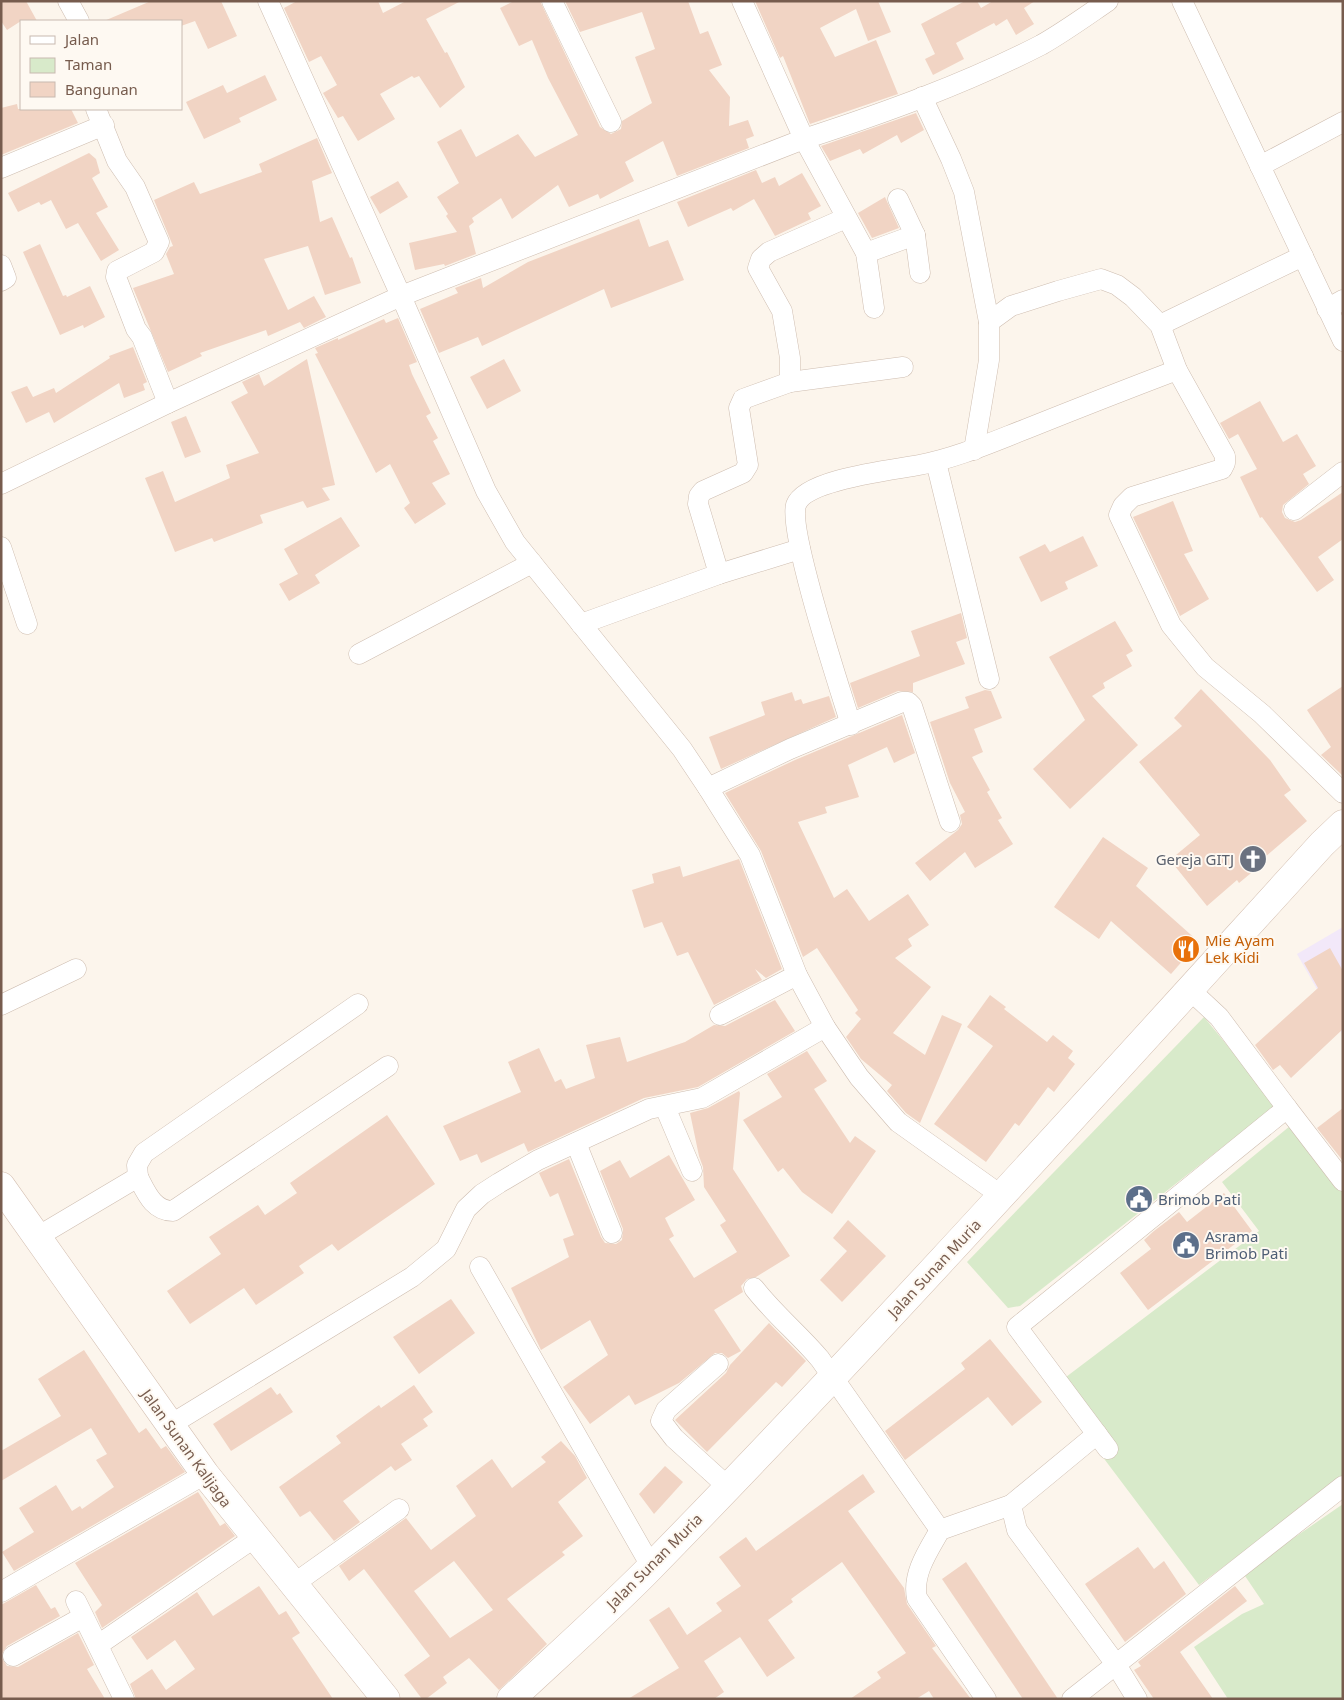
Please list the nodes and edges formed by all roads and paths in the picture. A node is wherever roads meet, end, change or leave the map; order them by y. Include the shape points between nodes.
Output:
1 (68, 1) edge
2 (268, 1) edge
3 (552, 1) edge
4 (742, 1) edge
5 (1108, 1) edge
6 (1182, 1) edge
7 (78, 20) edge
8 (922, 97) junction
9 (100, 117) edge
10 (610, 122) dead end
11 (1343, 122) edge
12 (804, 139) junction
13 (1260, 166) junction
14 (1, 168) edge
15 (898, 199) dead end
16 (846, 218) junction
17 (915, 235) junction
18 (866, 253) junction
19 (1303, 256) junction
20 (1, 265) edge
21 (920, 273) dead end
22 (1, 281) edge
23 (401, 296) junction
24 (1335, 305) edge
25 (874, 308) dead end
26 (989, 322) junction
27 (1160, 325) junction
28 (1343, 341) edge
29 (903, 367) dead end
30 (1177, 370) junction
31 (790, 382) junction
32 (168, 403) junction
33 (974, 450) junction
34 (936, 462) junction
35 (1343, 472) edge
36 (1, 484) edge
37 (1294, 510) dead end
38 (1, 547) edge
39 (800, 549) junction
40 (532, 563) junction
41 (719, 574) junction
42 (27, 624) dead end
43 (581, 624) junction
44 (360, 654) dead end
45 (989, 679) dead end
46 (851, 725) junction
47 (708, 788) junction
48 (1343, 793) edge
49 (950, 822) dead end
50 (1343, 824) edge
51 (1332, 850) edge
52 (76, 969) dead end
53 (798, 975) junction
54 (1190, 990) junction
55 (358, 1004) dead end
56 (1, 1006) edge
57 (720, 1015) dead end
58 (825, 1028) junction
59 (388, 1066) dead end
60 (665, 1107) junction
61 (1287, 1108) junction
62 (576, 1143) junction
63 (692, 1171) dead end
64 (138, 1177) junction
65 (1343, 1181) edge
66 (1, 1186) edge
67 (1002, 1196) junction
68 (612, 1233) dead end
69 (37, 1237) junction
70 (480, 1267) dead end
71 (754, 1288) dead end
72 (718, 1364) dead end
73 (832, 1377) junction
74 (170, 1425) junction
75 (205, 1474) junction
76 (727, 1486) junction
77 (1343, 1486) edge
78 (1011, 1505) junction
79 (399, 1509) dead end
80 (940, 1530) junction
81 (254, 1538) junction
82 (651, 1566) junction
83 (295, 1583) junction
84 (1, 1592) edge
85 (98, 1645) junction
86 (13, 1656) dead end
87 (1115, 1663) junction
88 (124, 1699) edge
89 (386, 1699) edge
90 (511, 1699) edge
91 (986, 1699) edge
92 (1072, 1699) edge
93 (1137, 1699) edge

1 - 7 street
2 - 23 street
3 - 10 street
4 - 12 street
5 - 8 street via 1042,44
6 - 13 street
8 - 12 street
8 - 26 street via 964,192
9 - 14 street
9 - 32 street via 117,162 135,187 159,242 154,252 123,266 116,277
11 - 13 street
12 - 16 street
12 - 23 street
13 - 19 street
15 - 17 street
16 - 18 street
16 - 31 street via 769,252 761,259 758,268 782,311 790,358
17 - 18 street
17 - 21 street
18 - 25 street
19 - 24 street
19 - 27 street
20 - 22 street via 6,278
23 - 32 street
23 - 40 street via 486,491 515,542
24 - 28 street
26 - 27 street via 1011,306 1101,279 1133,297
26 - 33 street via 988,360
27 - 30 street
29 - 31 street
30 - 33 street
30 - 48 street via 1225,456 1226,464 1222,469 1132,497 1119,515 1171,625 1205,667 1262,714
31 - 41 street via 743,400 739,408 748,465 743,473 703,491 699,496 698,504
32 - 36 street
33 - 34 street
34 - 39 street via 829,483 807,492 796,507
34 - 45 street
35 - 37 street
38 - 42 street
39 - 41 street
39 - 46 street
40 - 43 street
40 - 44 street
41 - 43 street
43 - 47 street via 682,749
46 - 47 street via 790,749
46 - 49 street via 908,702
47 - 53 street via 750,855
50 - 51 main road, Jalan Sunan Muria
51 - 54 main road, Jalan Sunan Muria
52 - 56 street
53 - 57 street
53 - 58 street
54 - 61 street via 1219,1017
54 - 67 main road, Jalan Sunan Muria
55 - 64 street via 144,1153 137,1165
58 - 60 street via 702,1098
58 - 67 street via 859,1078 898,1122
59 - 64 street via 173,1211 156,1207
60 - 62 street via 649,1110
60 - 63 street
61 - 65 street
61 - 78 street via 1017,1327 1102,1442
62 - 68 street
62 - 74 street via 538,1160 482,1194 466,1209 446,1248 412,1278
64 - 69 street
66 - 69 main road, Jalan Sunan Kalijaga
67 - 73 main road, Jalan Sunan Muria
69 - 74 main road, Jalan Sunan Kalijaga
70 - 82 street
71 - 73 street via 770,1309 820,1359
72 - 76 street via 666,1410 661,1421 674,1438
73 - 76 main road, Jalan Sunan Muria
73 - 80 street
74 - 75 main road, Jalan Sunan Kalijaga
75 - 81 main road, Jalan Sunan Kalijaga
75 - 84 street
76 - 82 main road, Jalan Sunan Muria
77 - 87 street
78 - 80 street
78 - 87 street via 1017,1530
79 - 83 street
80 - 91 street via 917,1574 914,1586 917,1598
81 - 83 main road, Jalan Sunan Kalijaga
81 - 85 street
82 - 90 main road, Jalan Sunan Muria
83 - 89 main road, Jalan Sunan Kalijaga
85 - 86 street via 80,1609
85 - 88 street
87 - 92 street
87 - 93 street

